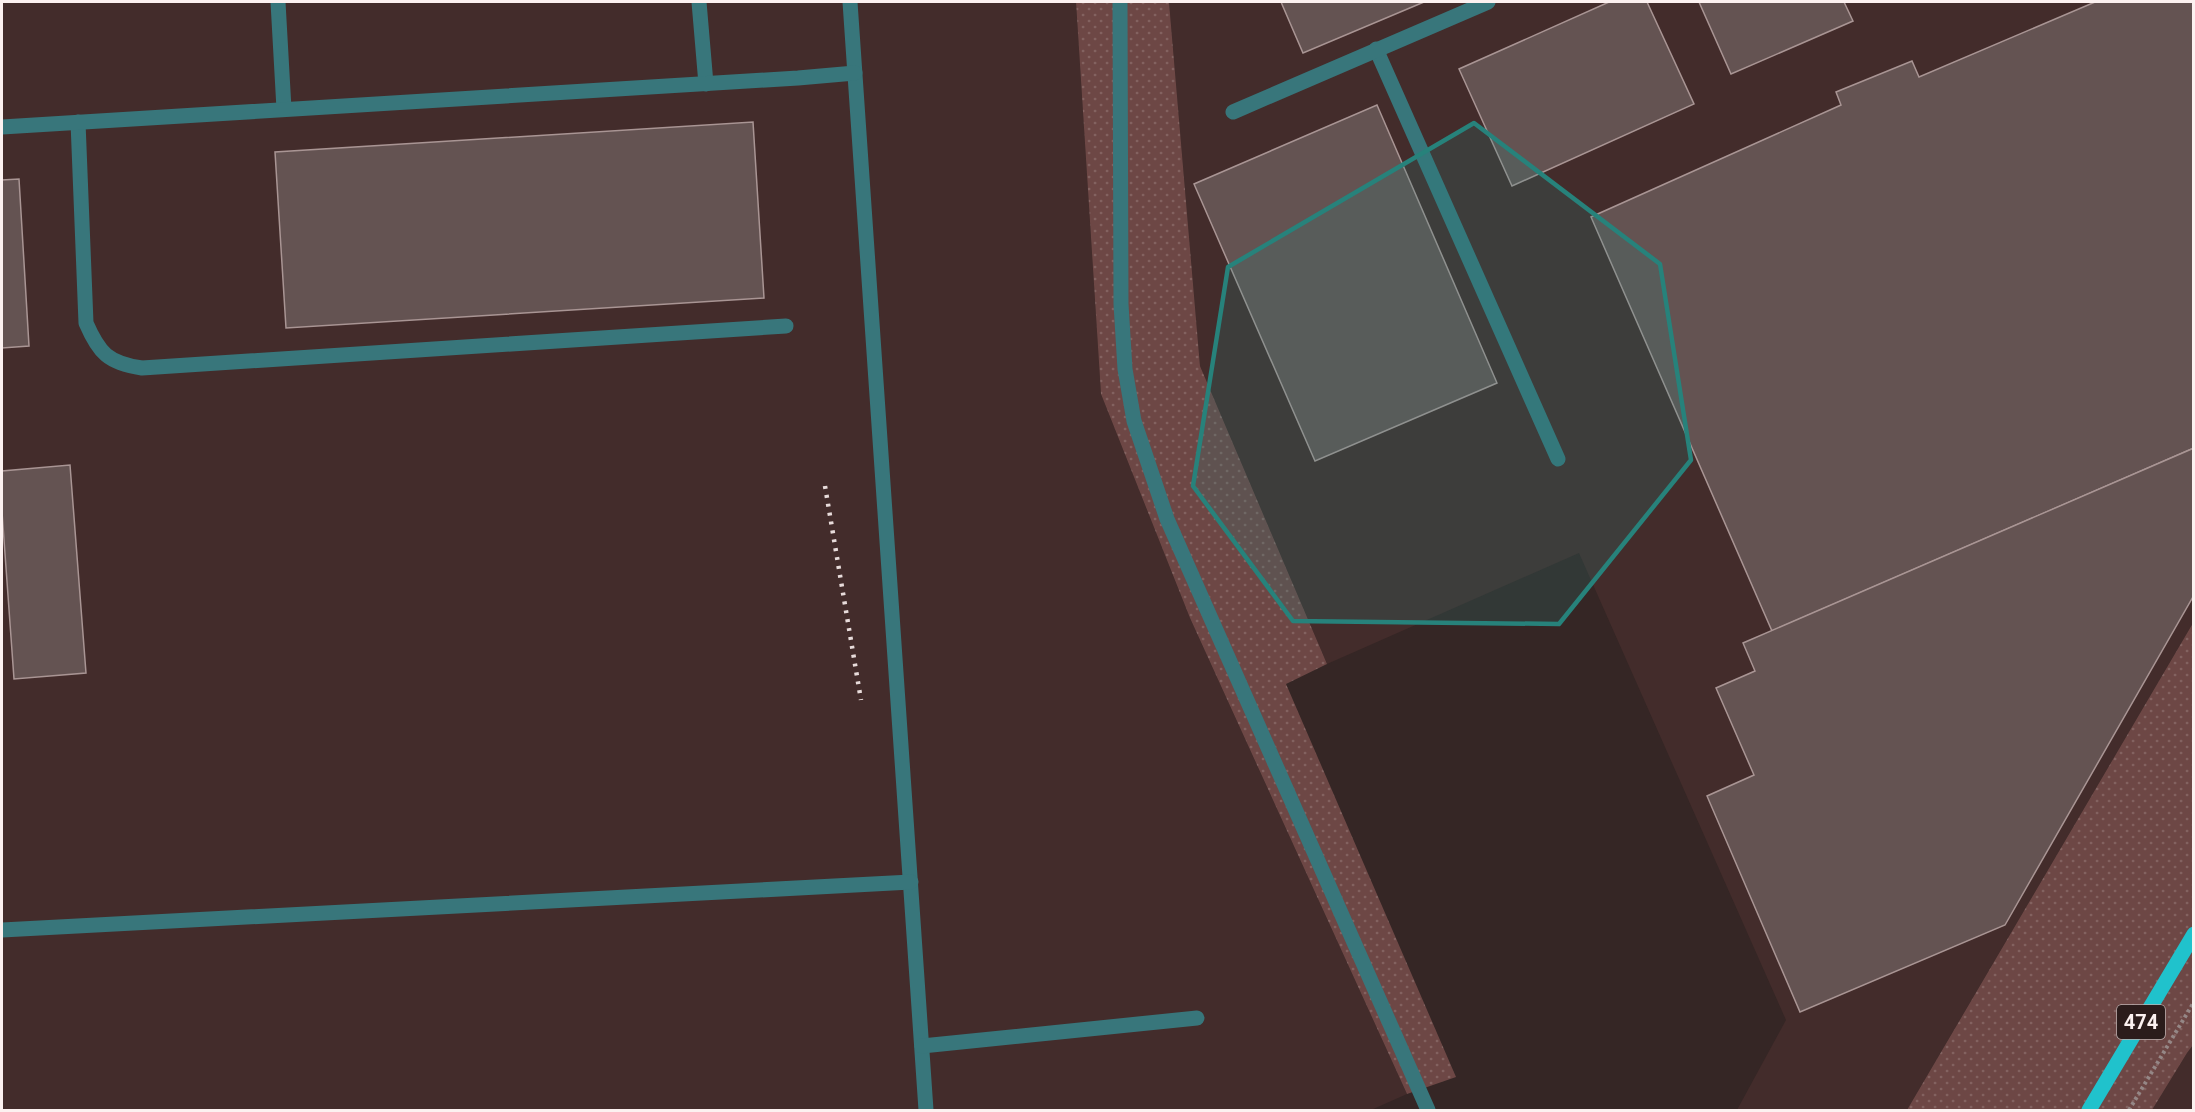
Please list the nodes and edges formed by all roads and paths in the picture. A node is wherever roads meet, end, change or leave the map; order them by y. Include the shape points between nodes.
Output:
1 (278, 2) edge
2 (699, 2) edge
3 (850, 2) edge
4 (1120, 2) edge
5 (1488, 2) edge
6 (1376, 50) junction
7 (855, 73) junction
8 (706, 84) junction
9 (284, 109) junction
10 (1233, 112) dead end
11 (78, 122) junction
12 (2, 127) edge
13 (786, 326) dead end
14 (1558, 459) dead end
15 (911, 882) junction
16 (2, 930) edge
17 (2193, 934) edge
18 (2193, 1002) edge
19 (1197, 1018) dead end
20 (922, 1046) junction
21 (926, 1110) edge
22 (1428, 1110) edge
23 (2089, 1110) edge
24 (2129, 1110) edge

1 - 9 street
2 - 8 street
3 - 7 street
4 - 22 street via 1121,304 1125,369 1134,421 1167,519
5 - 6 street
6 - 10 street
6 - 14 street
7 - 8 street
7 - 15 street
8 - 9 street
9 - 11 street
11 - 12 street
11 - 13 street via 86,323 95,343 122,365 141,368
15 - 16 street
15 - 20 street
17 - 23 main road, 474
18 - 24 path
19 - 20 street
20 - 21 street

